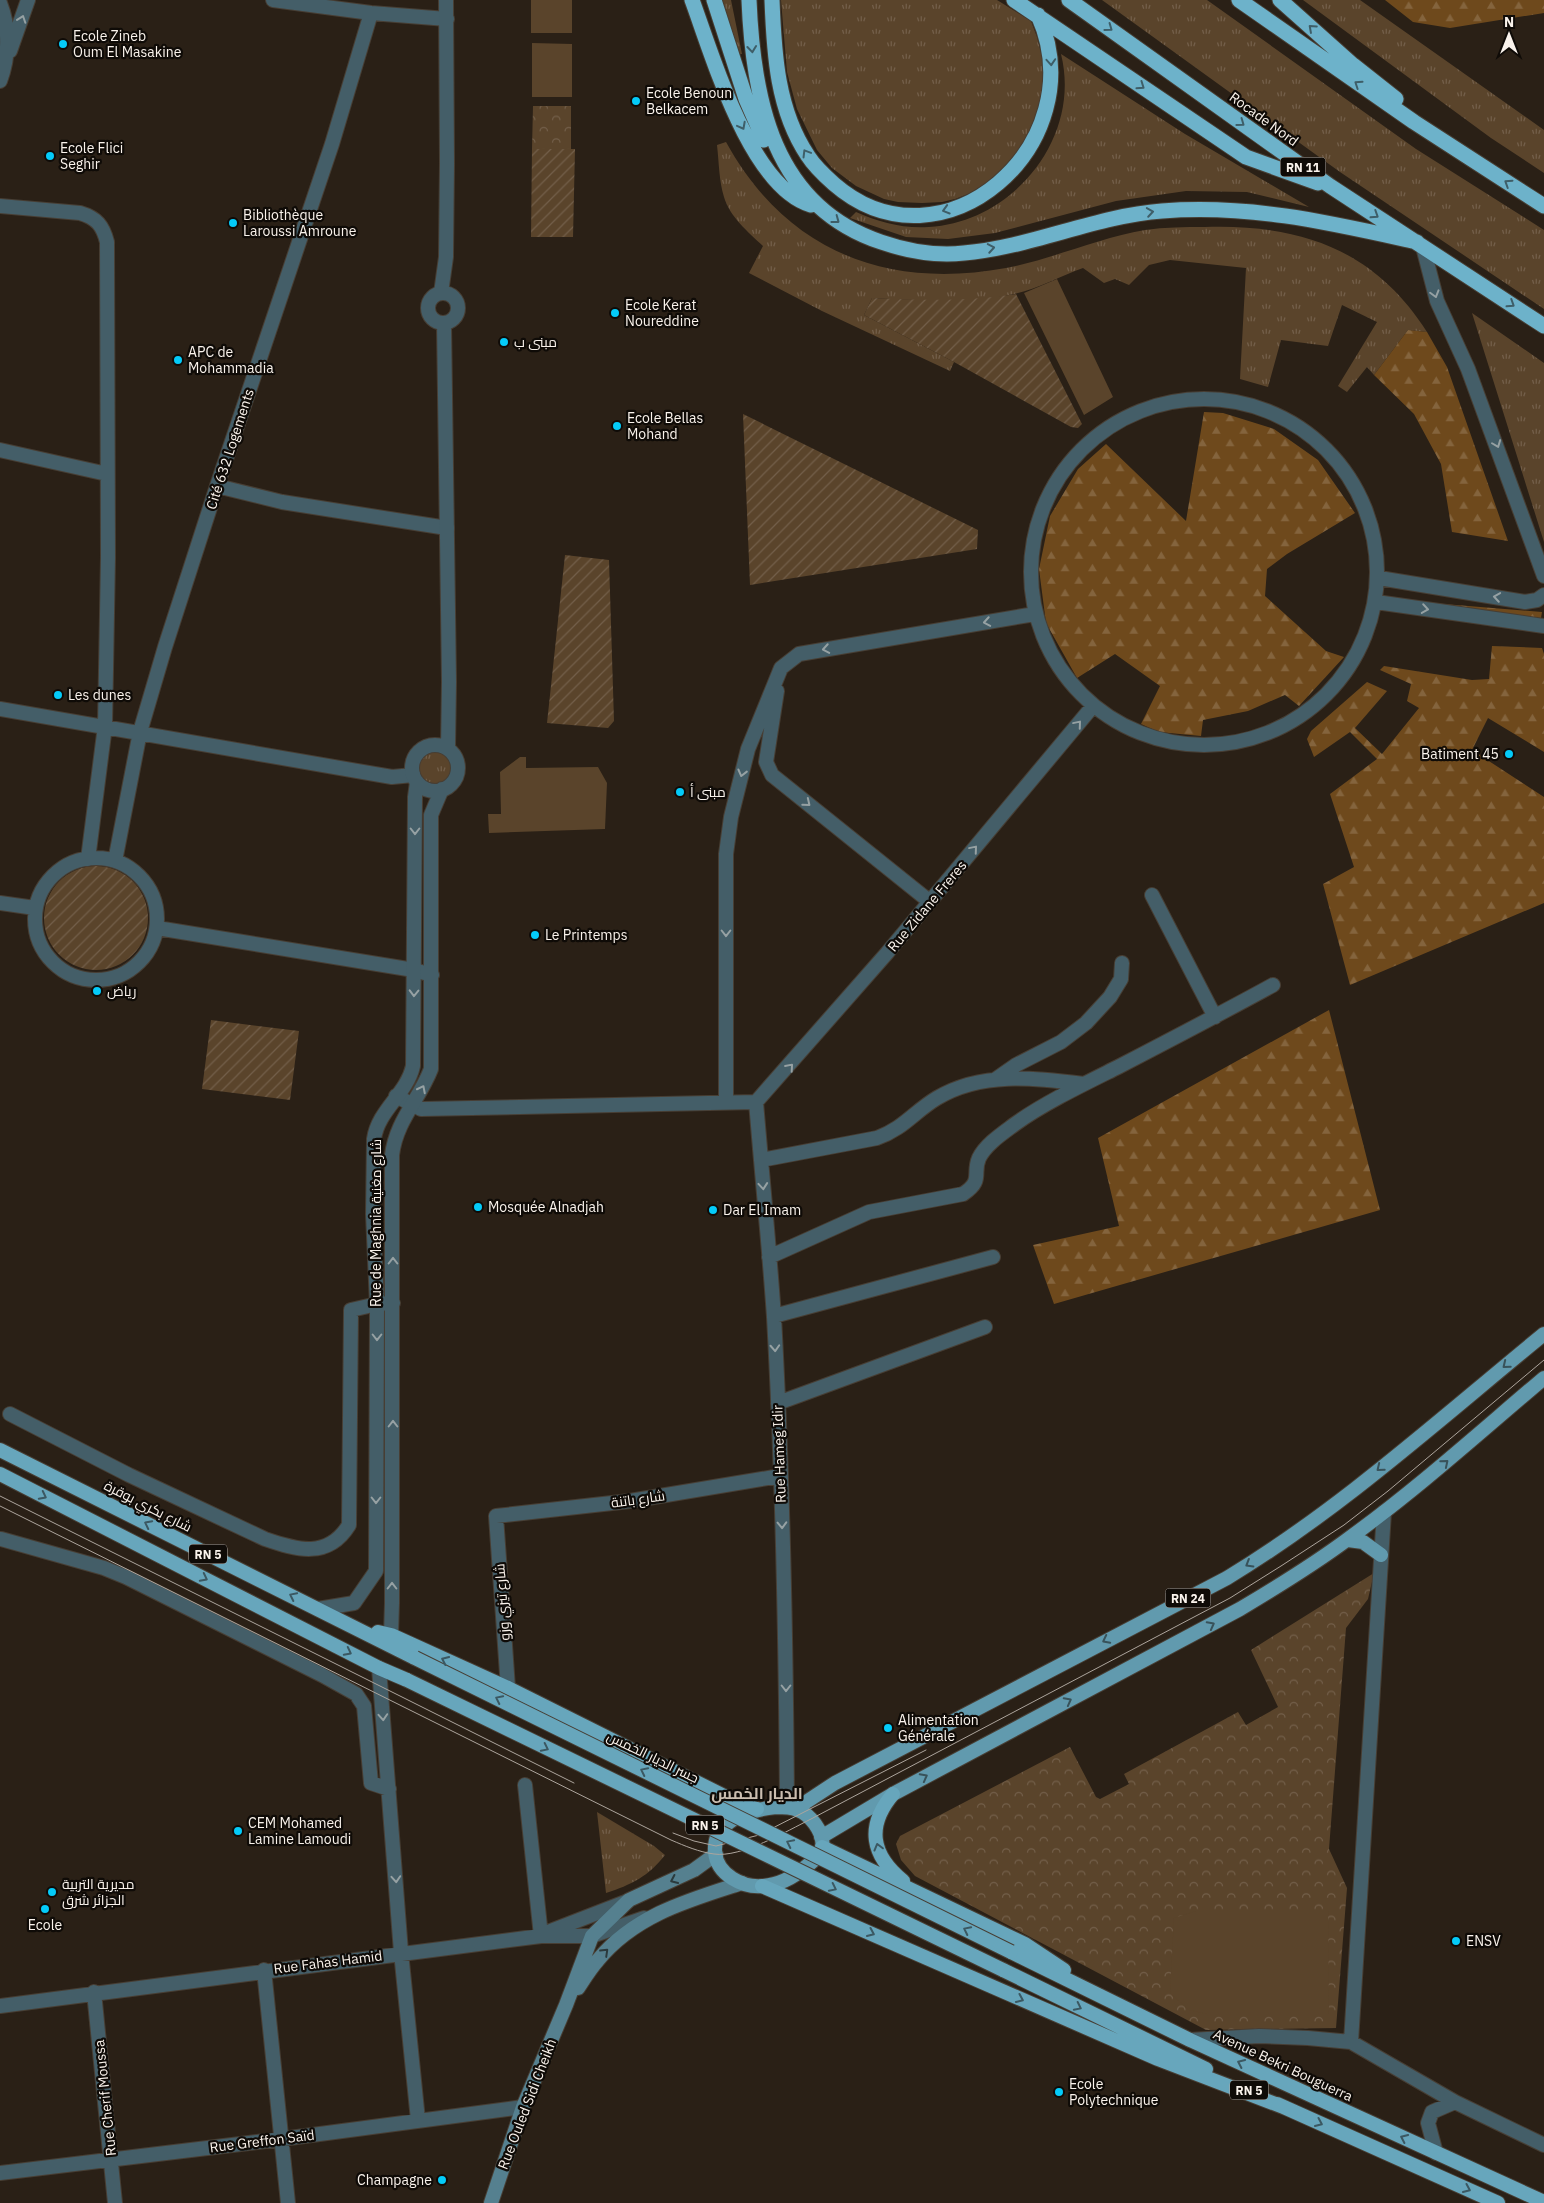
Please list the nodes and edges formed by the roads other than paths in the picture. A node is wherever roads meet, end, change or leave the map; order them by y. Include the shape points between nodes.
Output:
1 (28, 0) edge
2 (273, 0) edge
3 (446, 0) edge
4 (692, 0) edge
5 (714, 0) edge
6 (749, 0) edge
7 (772, 0) edge
8 (1014, 0) edge
9 (1069, 0) edge
10 (1239, 0) edge
11 (1280, 0) edge
12 (0, 3) edge
13 (371, 13) junction
14 (1038, 15) junction
15 (447, 19) junction
16 (2, 76) edge
17 (1472, 159) junction
18 (1330, 186) junction
19 (801, 189) junction
20 (0, 206) edge
21 (1544, 206) edge
22 (820, 207) junction
23 (1420, 245) junction
24 (441, 293) junction
25 (444, 324) junction
26 (1544, 326) edge
27 (0, 450) edge
28 (107, 474) junction
29 (217, 486) junction
30 (447, 528) junction
31 (1544, 576) edge
32 (1379, 578) junction
33 (1544, 595) edge
34 (1376, 602) junction
35 (1035, 614) junction
36 (1544, 626) edge
37 (781, 668) junction
38 (1093, 706) junction
39 (0, 709) edge
40 (105, 726) junction
41 (140, 732) junction
42 (448, 749) junction
43 (415, 779) junction
44 (442, 790) junction
45 (88, 859) junction
46 (115, 861) junction
47 (1152, 895) dead end
48 (929, 901) junction
49 (0, 903) edge
50 (35, 908) junction
51 (157, 928) junction
52 (1122, 963) dead end
53 (414, 970) junction
54 (432, 975) junction
55 (1273, 985) dead end
56 (1215, 1017) junction
57 (996, 1079) junction
58 (1084, 1084) junction
59 (396, 1096) junction
60 (756, 1102) junction
61 (726, 1103) junction
62 (412, 1106) junction
63 (761, 1160) junction
64 (769, 1257) junction
65 (993, 1257) dead end
66 (393, 1303) junction
67 (377, 1304) junction
68 (774, 1316) junction
69 (985, 1327) dead end
70 (1544, 1334) edge
71 (1544, 1378) edge
72 (778, 1403) junction
73 (10, 1414) dead end
74 (0, 1450) edge
75 (0, 1474) edge
76 (780, 1476) junction
77 (1384, 1512) junction
78 (496, 1516) joint
79 (1, 1539) edge
80 (1348, 1540) junction
81 (1381, 1555) junction
82 (318, 1609) junction
83 (354, 1626) junction
84 (391, 1635) junction
85 (415, 1658) joint
86 (379, 1668) junction
87 (508, 1688) junction
88 (525, 1786) dead end
89 (389, 1789) junction
90 (893, 1794) junction
91 (792, 1807) junction
92 (757, 1810) junction
93 (822, 1842) junction
94 (716, 1854) junction
95 (742, 1883) junction
96 (762, 1886) junction
97 (921, 1895) junction
98 (630, 1900) junction
99 (653, 1914) junction
100 (541, 1936) junction
101 (592, 1936) junction
102 (401, 1952) junction
103 (1011, 1952) joint
104 (264, 1970) junction
105 (94, 1992) junction
106 (1110, 2002) junction
107 (566, 2005) junction
108 (0, 2006) edge
109 (1190, 2040) junction
110 (1351, 2042) junction
111 (1455, 2102) junction
112 (523, 2107) junction
113 (1286, 2108) junction
114 (418, 2120) junction
115 (282, 2139) junction
116 (1544, 2145) edge
117 (1436, 2153) junction
118 (111, 2159) junction
119 (0, 2173) edge
120 (1544, 2202) edge
121 (115, 2203) edge
122 (288, 2203) edge
123 (491, 2203) edge
124 (1498, 2203) edge

16 -> 1 street
2 - 13 street
3 - 15 street
4 -> 22 highway via 720,81 757,152 776,182 786,191
5 - 19 highway via 759,132 772,154
6 -> 19 highway via 753,64 760,102 777,149
14 -> 7 highway via 1047,34 1052,76 1049,100 1031,146 1017,166 979,197 938,213 898,214 879,210 843,192 808,157 783,98 775,52
8 - 14 highway
9 -> 18 highway, Rocade Nord / RN 11
17 -> 10 highway
17 -> 11 highway via 1353,65
12 - 16 street via 6,21 7,47
13 - 15 street
13 - 29 street, Cité 632 Logements via 332,144
14 -> 18 highway via 1246,157
15 - 24 street via 446,248
21 -> 17 highway
18 -> 23 highway, Rocade Nord / RN 11
19 - 22 highway
20 - 28 street via 80,213 100,223 104,233 108,262
22 -> 23 highway via 840,223 868,238 914,251 952,254 1022,243 1128,216 1192,208 1249,210 1312,219
23 -> 26 highway, Rocade Nord / RN 11
23 -> 31 street via 1437,301 1468,369
24 - 25 street via 429,300 427,309 431,318
24 - 25 street via 452,295 458,309 454,319
25 - 30 street
27 - 28 street
28 - 40 street
29 - 30 street via 282,502
29 - 41 street, Cité 632 Logements
30 - 42 street
33 -> 32 street via 1525,602
32 - 34 street
32 - 35 street via 1370,519 1355,485 1330,452 1298,426 1261,408 1220,399 1178,400 1138,412 1102,432 1071,460 1048,494 1034,533 1030,573
34 -> 36 street
34 - 38 street via 1356,658 1328,695 1292,723 1252,740 1211,746 1168,743 1128,729
35 -> 37 street via 799,654
35 - 38 street via 1047,648 1062,672
37 -> 48 street via 767,748 766,762 772,775
37 -> 61 street via 748,750 731,816 726,854
48 -> 38 street, Rue Zidane Freres
39 - 40 street
40 - 41 street
40 - 45 street
41 - 43 street
41 - 46 street, Cité 632 Logements
42 - 43 street via 435,745 421,749 413,761
42 - 44 street via 454,754 458,767 454,781
43 - 44 street via 428,790
43 -> 53 street, Rue de Maghnia شارع مغنية
44 - 54 street, Rue de Maghnia شارع مغنية via 431,815
45 - 46 street
45 - 50 street via 64,866 51,877
46 - 51 street via 130,868 152,894
47 - 56 street
60 -> 48 street, Rue Zidane Freres via 888,953
49 - 50 street
50 - 51 street via 40,946 52,962 67,973 86,979 124,974 151,946
51 - 53 street
52 - 57 street via 1121,979 1110,997 1086,1023 1061,1042
53 - 54 street
53 -> 59 street, Rue de Maghnia شارع مغنية via 413,1066
62 -> 54 street, Rue de Maghnia شارع مغنية via 431,1069
55 - 56 street
56 - 58 street
57 - 58 street via 1041,1079
57 - 63 street via 961,1087 937,1098 892,1133
58 - 64 street via 1016,1123 992,1142 979,1159 978,1178 963,1194 869,1212
59 - 62 street
59 - 67 street, Rue de Maghnia شارع مغنية via 383,1114 374,1139
60 - 61 street
60 - 63 street, Rue Hameg Idir
61 - 62 street via 421,1109
66 -> 62 street, Rue de Maghnia شارع مغنية via 392,1155 394,1138
63 -> 64 street, Rue Hameg Idir
64 - 68 street, Rue Hameg Idir
65 - 68 street
66 - 67 street
84 -> 66 street, Rue de Maghnia شارع مغنية
67 - 73 street via 351,1310 348,1525 331,1545 312,1550 288,1547 265,1539
67 -> 82 street, Rue de Maghnia شارع مغنية via 376,1571 354,1603
68 -> 72 street, Rue Hameg Idir
69 - 72 street
70 -> 91 main road, RN 24 via 1349,1494 1271,1551 1227,1578
77 -> 71 main road, RN 24
72 - 76 street, Rue Hameg Idir
82 -> 74 highway, شارع بكري بوقرة / RN 5
75 -> 86 highway, RN 5
76 - 78 street, شارع باتنة via 630,1501
76 -> 91 street, Rue Hameg Idir
77 - 80 main road, RN 24
77 - 81 street
78 - 87 street, شارع تيزي وزو
79 - 89 street via 126,1577 356,1694 364,1706 371,1783
80 - 81 main road via 1363,1542
90 -> 80 main road, RN 24 via 1240,1609
81 - 110 street
82 - 83 highway, شارع بكري بوقرة / RN 5
83 - 84 highway, RN 5
83 - 85 highway, شارع بكري بوقرة / RN 5
87 -> 84 highway, RN 5
103 -> 85 highway, جسر الديار الخمس / RN 5, bridge
86 -> 89 street
86 -> 113 highway, RN 5, bridge
87 - 92 highway, RN 5
88 - 100 street
89 -> 102 street
90 - 93 main road, RN 24
97 -> 90 highway via 882,1860 876,1839 876,1823 882,1807
91 - 92 main road
91 - 93 main road via 811,1819
92 - 94 main road via 734,1818 724,1826 717,1841
93 - 96 main road via 816,1859 788,1880
93 - 97 highway, RN 5
94 - 95 main road via 725,1874
94 -> 98 main road, Rue Ouled Sidi Cheikh via 694,1870
95 - 96 main road
95 - 99 main road, Rue Ouled Sidi Cheikh
96 -> 113 highway, RN 5 via 1158,2059
97 - 106 highway, RN 5 via 1025,1944
98 - 100 street
98 - 101 main road, Rue Ouled Sidi Cheikh
99 - 101 street, Rue Fahas Hamid
107 -> 99 main road, Rue Ouled Sidi Cheikh via 598,1959 623,1935
100 - 101 street, Rue Fahas Hamid
100 - 102 street, Rue Fahas Hamid
101 - 107 main road, Rue Ouled Sidi Cheikh
102 - 104 street, Rue Fahas Hamid
102 - 114 street
103 - 106 highway, Avenue Bekri Bouguerra / RN 5
104 - 105 street, Rue Fahas Hamid
104 - 115 street
105 - 108 street, Rue Fahas Hamid
105 - 118 street, Rue Cherif Moussa
106 - 109 highway, Avenue Bekri Bouguerra / RN 5
107 - 112 main road, Rue Ouled Sidi Cheikh
109 - 110 street via 1259,2036
117 -> 109 highway, Avenue Bekri Bouguerra / RN 5
110 - 111 street
111 - 116 street
111 - 117 street via 1432,2112 1428,2123
112 - 114 street, Rue Greffon Saïd
112 - 123 main road, Rue Ouled Sidi Cheikh
113 -> 124 highway, RN 5
114 - 115 street, Rue Greffon Saïd
115 - 118 street, Rue Greffon Saïd
115 - 122 street
117 - 120 highway, Avenue Bekri Bouguerra / RN 5
118 - 119 street, Rue Greffon Saïd
118 - 121 street, Rue Cherif Moussa

